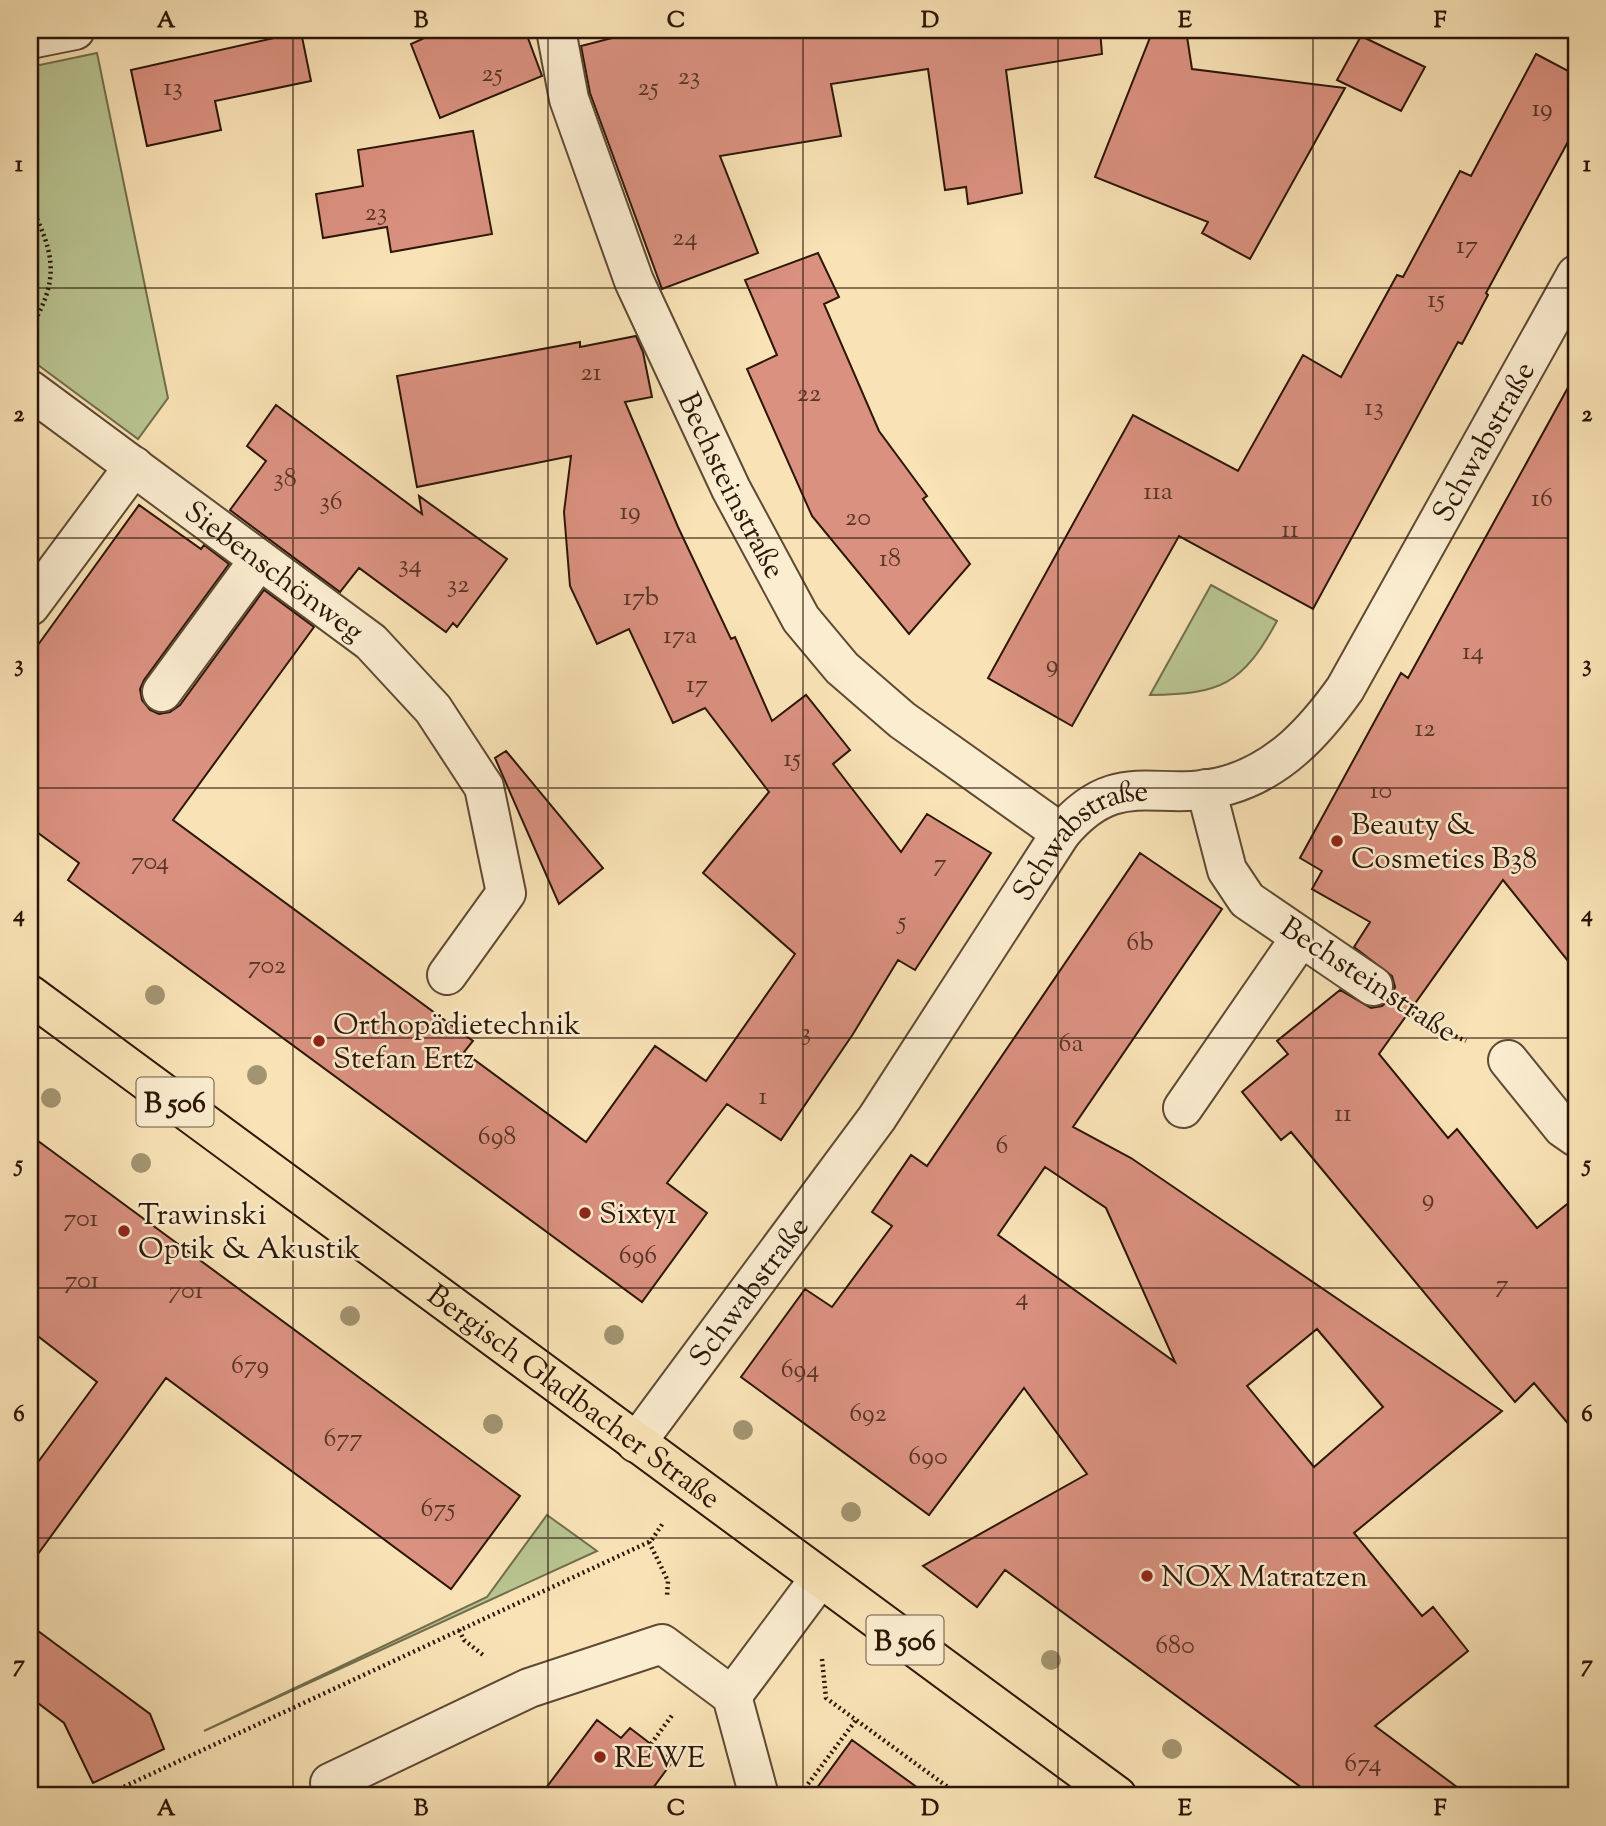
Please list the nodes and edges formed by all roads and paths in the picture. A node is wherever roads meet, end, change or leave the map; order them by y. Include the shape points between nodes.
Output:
1 (75, 30) edge
2 (556, 30) edge
3 (30, 39) edge
4 (30, 204) edge
5 (1576, 275) edge
6 (30, 329) edge
7 (30, 390) edge
8 (134, 466) junction
9 (259, 560) junction
10 (30, 606) edge
11 (162, 692) dead end
12 (1206, 789) junction
13 (1061, 833) junction
14 (1301, 937) junction
15 (447, 975) dead end
16 (1373, 986) joint
17 (30, 995) edge
18 (1508, 1060) joint
19 (1183, 1108) dead end
20 (1576, 1136) edge
21 (636, 1443) junction
22 (692, 1484) junction
23 (820, 1578) junction
24 (732, 1696) junction
25 (856, 1720) dead end
26 (330, 1783) dead end
27 (807, 1785) dead end
28 (103, 1796) edge
29 (759, 1796) edge
30 (1117, 1796) edge

1 - 3 street
2 - 13 street, Bechsteinstraße via 569,99 634,281 731,489 801,619 842,668 902,720
4 - 6 path via 52,265 47,300
5 - 12 street, Schwabstraße via 1345,689 1308,736 1267,767 1240,781
7 - 8 street, Siebenschönweg
8 - 9 street, Siebenschönweg
8 - 10 street
9 - 11 street
9 - 15 street, Siebenschönweg via 370,642 433,709 484,787 506,893
12 - 13 street, Schwabstraße via 1110,794 1079,812
12 - 14 street, Bechsteinstraße via 1227,870 1247,900
13 - 21 street, Schwabstraße via 877,1118
14 - 16 street, Bechsteinstraße
14 - 19 street
16 - 18 path, Bechsteinstraße via 1429,1025
17 - 21 main road, Bergisch Gladbacher Straße / B 506
18 - 20 street via 1563,1128
21 - 22 main road, Bergisch Gladbacher Straße / B 506
22 - 23 main road, Bergisch Gladbacher Straße / B 506
22 - 28 path via 651,1541
23 - 24 street
23 - 30 main road, Bergisch Gladbacher Straße / B 506
24 - 26 street via 662,1644 529,1688
24 - 29 street
25 - 27 path

